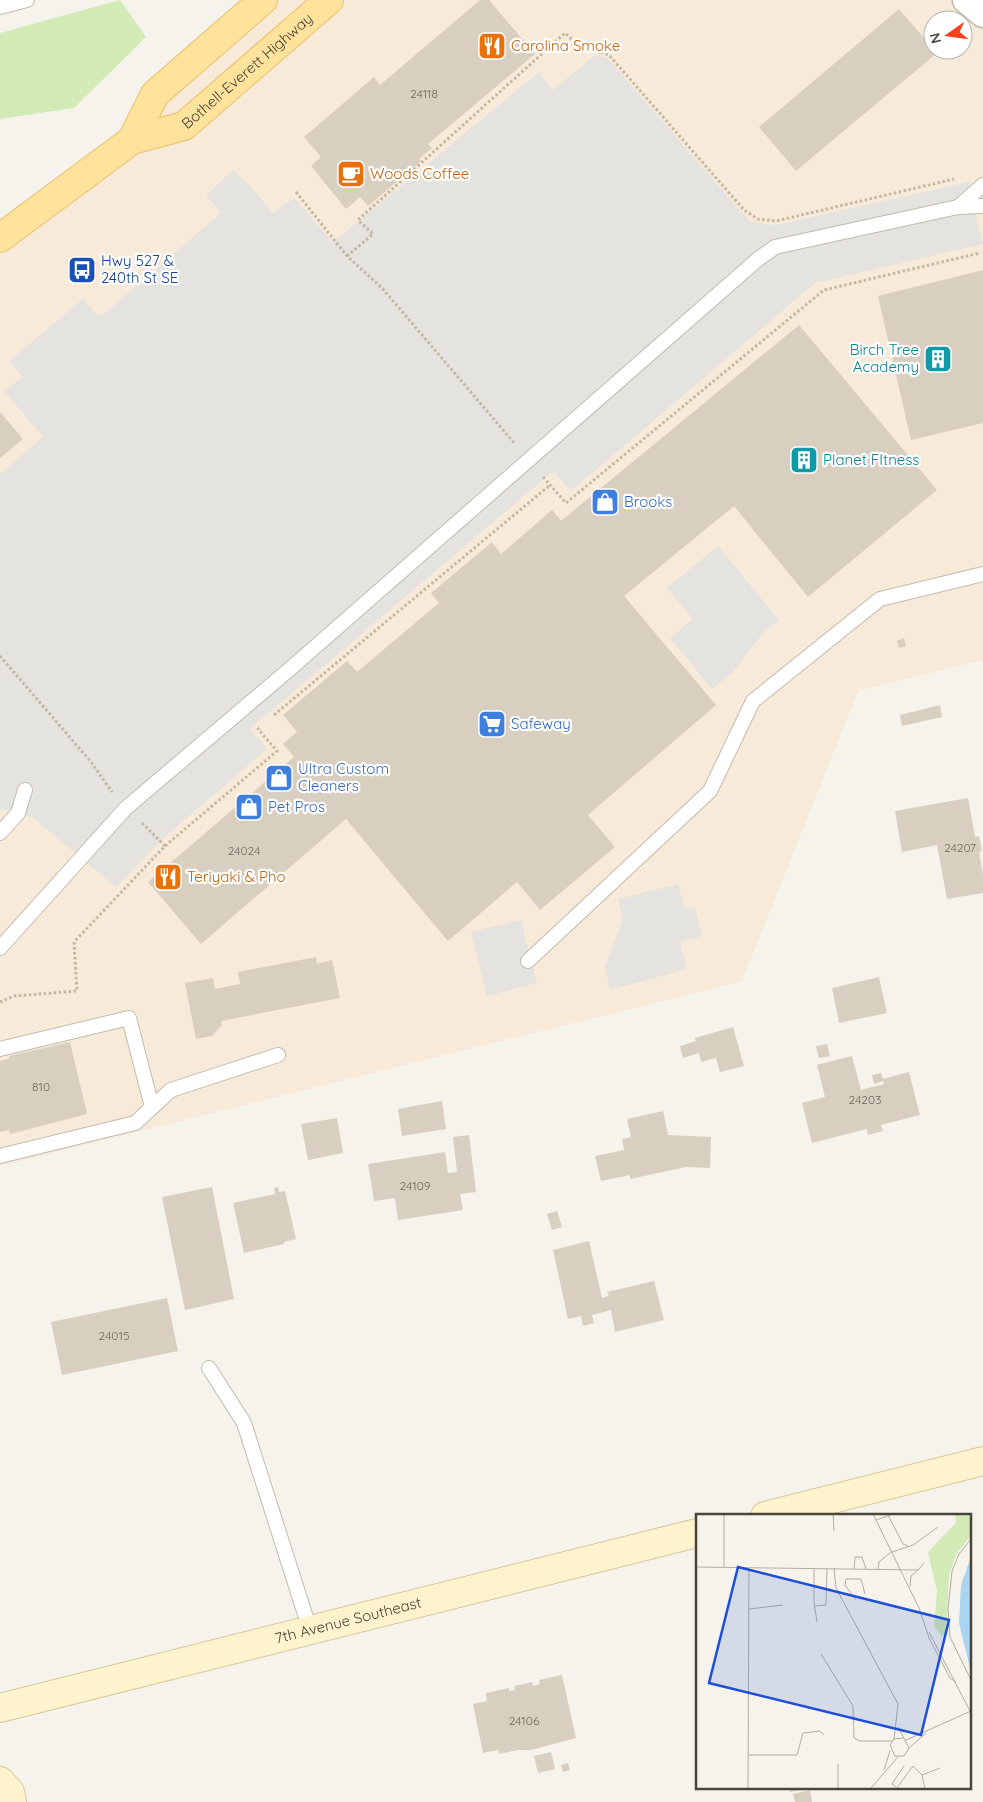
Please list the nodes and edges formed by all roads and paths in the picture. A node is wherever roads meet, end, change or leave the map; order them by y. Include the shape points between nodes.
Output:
1 (26, 0) edge
2 (264, 0) edge
3 (329, 0) edge
4 (966, 0) edge
5 (0, 7) edge
6 (983, 14) edge
7 (132, 140) junction
8 (958, 178) dead end
9 (983, 185) edge
10 (296, 192) dead end
11 (958, 206) junction
12 (983, 206) edge
13 (0, 238) edge
14 (980, 253) dead end
15 (347, 256) junction
16 (528, 460) junction
17 (550, 485) junction
18 (983, 574) edge
19 (0, 656) edge
20 (273, 716) dead end
21 (266, 722) dead end
22 (25, 790) dead end
23 (126, 808) junction
24 (0, 833) edge
25 (165, 846) junction
26 (0, 948) edge
27 (528, 961) dead end
28 (0, 1002) edge
29 (0, 1049) edge
30 (278, 1055) dead end
31 (152, 1107) junction
32 (0, 1156) edge
33 (209, 1368) dead end
34 (983, 1461) edge
35 (773, 1514) edge
36 (696, 1533) edge
37 (310, 1630) junction
38 (0, 1708) edge
39 (0, 1781) edge
40 (12, 1802) edge

1 - 5 lane
2 - 7 main road, Bothell-Everett Highway via 155,94
3 - 7 main road, Bothell-Everett Highway via 184,126
4 - 6 street
7 - 13 main road, Bothell-Everett Highway
8 - 15 path via 776,220 758,219 744,210 610,55 576,44 565,33 358,220 373,234
9 - 11 lane
10 - 15 path
11 - 12 lane
11 - 16 lane via 775,247
14 - 17 path via 824,290 566,503
15 - 16 path via 382,288
16 - 17 path
16 - 23 lane
17 - 20 path
18 - 27 lane via 880,599 753,702 710,791
19 - 23 path
21 - 25 path via 258,729 277,751
22 - 24 lane via 18,812
23 - 25 path
23 - 26 lane
25 - 28 path via 74,942 77,991 14,996
29 - 31 lane via 129,1018
30 - 31 lane via 171,1090
31 - 32 lane via 135,1123
33 - 37 lane via 244,1423
34 - 35 street
36 - 37 street, 7th Avenue Southeast
37 - 38 street, 7th Avenue Southeast
39 - 40 street via 10,1792

